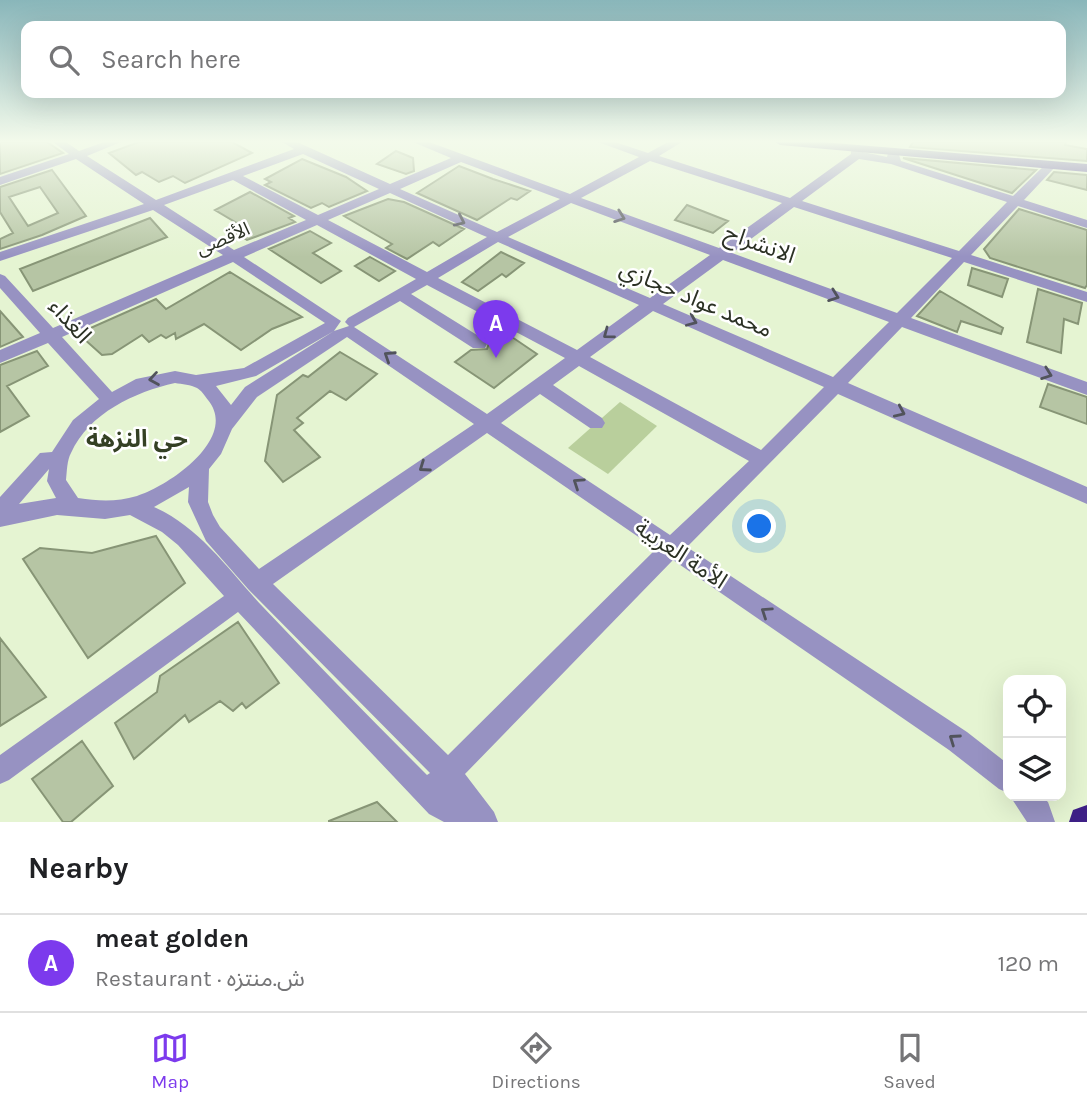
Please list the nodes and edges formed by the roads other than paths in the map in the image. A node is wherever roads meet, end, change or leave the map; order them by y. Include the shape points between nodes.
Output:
1 (115, 180) edge
2 (222, 180) edge
3 (242, 180) edge
4 (371, 180) edge
5 (410, 180) edge
6 (521, 180) edge
7 (607, 180) edge
8 (721, 180) edge
9 (818, 180) edge
10 (959, 180) edge
11 (1037, 180) edge
12 (390, 189) junction
13 (571, 199) junction
14 (789, 202) junction
15 (1017, 202) junction
16 (154, 205) junction
17 (319, 220) junction
18 (1087, 224) edge
19 (496, 238) junction
20 (723, 254) junction
21 (233, 256) junction
22 (961, 256) junction
23 (0, 257) edge
24 (427, 278) junction
25 (0, 279) edge
26 (400, 294) junction
27 (1087, 297) edge
28 (650, 303) junction
29 (899, 320) junction
30 (341, 327) junction
31 (51, 334) junction
32 (479, 344) dead end
33 (0, 356) edge
34 (576, 358) junction
35 (197, 381) junction
36 (837, 384) junction
37 (540, 385) junction
38 (1087, 388) edge
39 (105, 395) junction
40 (488, 423) junction
41 (596, 423) dead end
42 (224, 426) junction
43 (47, 458) junction
44 (764, 460) junction
45 (200, 467) junction
46 (1087, 496) edge
47 (72, 506) junction
48 (131, 506) junction
49 (0, 508) edge
50 (0, 517) edge
51 (671, 548) junction
52 (248, 590) junction
53 (0, 771) edge
54 (448, 773) junction
55 (1003, 776) edge
56 (427, 794) junction
57 (1028, 801) edge
58 (482, 820) edge
59 (1041, 822) edge

1 - 16 street, الأمة العربية
2 - 16 street
3 - 17 street
4 - 12 street, محمد عواد حجازي
5 - 12 street, الأقصى
6 - 13 street, الانشراح
7 - 13 street
8 - 14 street
9 - 14 street
10 - 15 street
11 - 15 street
12 - 17 street, الأقصى
12 -> 19 street, محمد عواد حجازي
13 - 19 street
13 -> 20 street, الانشراح
14 - 20 street
14 - 22 street
15 - 18 street
15 - 22 street
16 - 21 street, الأمة العربية
16 - 23 street
17 - 21 street, الأقصى
17 - 24 street
19 - 24 street
19 - 28 street, محمد عواد حجازي
20 - 28 street
20 -> 29 street, الانشراح
21 - 30 street, الأمة العربية
21 - 31 street, الأقصى
22 - 27 street
22 - 29 street
24 - 26 street
24 - 34 street
25 - 31 street, الغذاء
26 - 30 street
26 - 32 street
28 -> 34 street
28 -> 36 street, محمد عواد حجازي
29 - 36 street
29 -> 38 street, الانشراح
30 - 35 street via 250,372
40 -> 30 street, الأمة العربية
30 - 42 street via 251,392
31 - 33 street, الأقصى
31 - 39 street, الغذاء
34 - 37 street
34 - 44 street
35 -> 39 street via 169,377 137,382
35 - 42 street via 220,398
36 - 44 street
36 -> 46 street, محمد عواد حجازي
37 - 40 street
37 - 41 street
39 - 43 street via 68,423
51 -> 40 street, الأمة العربية
40 -> 52 street
42 - 45 street
43 - 47 street via 50,486
43 - 49 street
44 - 51 street
45 - 48 street via 157,496
45 - 52 street via 198,502 204,519
47 - 48 street via 110,510
47 - 50 street
48 - 52 street via 166,521
51 - 54 street
55 -> 51 street, الأمة العربية
52 - 53 street
52 - 54 street
52 - 56 street
54 - 56 street
54 - 58 street
56 - 58 street via 450,813
57 - 59 street

